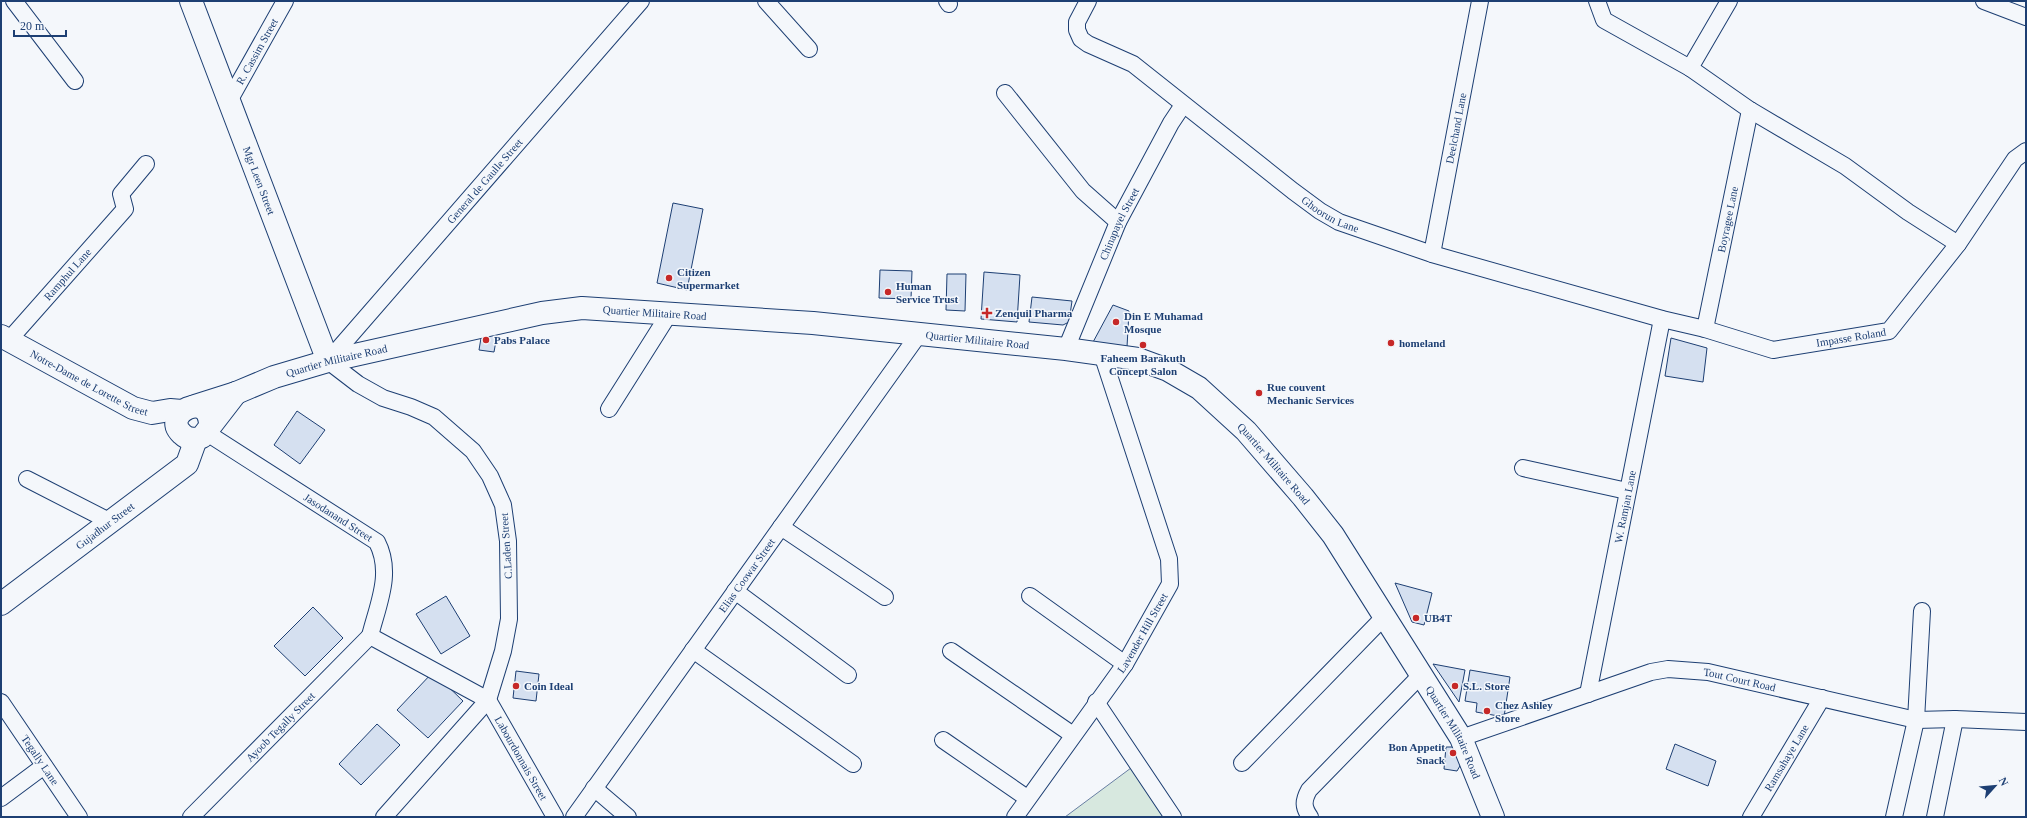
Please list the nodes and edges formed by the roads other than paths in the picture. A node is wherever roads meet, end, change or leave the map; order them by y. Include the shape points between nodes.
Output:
1 (14, 1) edge
2 (191, 1) edge
3 (285, 1) edge
4 (641, 1) edge
5 (766, 1) edge
6 (1088, 1) edge
7 (1480, 1) edge
8 (1597, 1) edge
9 (1729, 1) edge
10 (1984, 1) edge
11 (2026, 17) edge
12 (810, 49) dead end
13 (1690, 68) junction
14 (75, 81) dead end
15 (1005, 93) dead end
16 (229, 101) junction
17 (1183, 105) junction
18 (1750, 110) junction
19 (2026, 151) edge
20 (146, 164) dead end
21 (1118, 222) junction
22 (1958, 244) junction
23 (1432, 254) junction
24 (669, 314) junction
25 (1662, 319) junction
26 (1705, 329) junction
27 (919, 334) junction
28 (5, 338) edge
29 (1066, 349) junction
30 (1102, 354) junction
31 (328, 361) junction
32 (236, 393) junction
33 (188, 409) junction
34 (609, 409) dead end
35 (204, 433) junction
36 (1523, 468) dead end
37 (27, 479) dead end
38 (1627, 491) junction
39 (111, 522) junction
40 (781, 527) junction
41 (735, 591) junction
42 (1030, 596) dead end
43 (885, 597) dead end
44 (1, 604) edge
45 (1922, 611) dead end
46 (1385, 616) junction
47 (370, 636) junction
48 (693, 650) junction
49 (951, 651) dead end
50 (1125, 664) junction
51 (1422, 674) junction
52 (848, 675) dead end
53 (1588, 694) junction
54 (1822, 698) junction
55 (488, 700) junction
56 (1, 702) edge
57 (1096, 702) junction
58 (1955, 719) junction
59 (1916, 720) junction
60 (2026, 722) edge
61 (1073, 735) junction
62 (1461, 738) junction
63 (944, 740) dead end
64 (1242, 763) dead end
65 (853, 764) dead end
66 (44, 766) junction
67 (594, 788) junction
68 (1, 798) edge
69 (1027, 798) junction
70 (79, 817) edge
71 (190, 817) edge
72 (384, 817) edge
73 (555, 817) edge
74 (574, 817) edge
75 (628, 817) edge
76 (1015, 817) edge
77 (1173, 817) edge
78 (1310, 817) edge
79 (1493, 817) edge
80 (1751, 817) edge
81 (1894, 817) edge
82 (1935, 817) edge

1 - 14 street
2 - 16 main road, Mgr Leen Street
3 - 16 street, R. Cassim Street
4 - 31 street, General de Gaulle Street
5 - 12 street
6 - 17 street, Ghoorun Lane via 1077,22 1081,39 1133,64
7 - 23 street, Deelchand Lane
8 - 13 street via 1604,20
9 - 13 street
10 - 11 street
13 - 18 street
15 - 21 street via 1083,191
16 - 31 main road, Mgr Leen Street
17 - 21 street, Chinapayel Street via 1171,122
17 - 23 street, Ghoorun Lane via 1320,211 1339,222
18 - 22 street via 1845,166 1908,212
18 - 26 street, Boyragee Lane
19 - 22 street, Impasse Roland via 2015,159
20 - 28 street, Ramphul Lane via 121,194 125,209
21 - 29 street, Chinapayel Street
22 - 26 street, Impasse Roland via 1889,331 1773,350
23 - 25 street, Ghoorun Lane
24 - 27 main road, Quartier Militaire Road via 813,323
24 - 31 main road, Quartier Militaire Road via 582,308 542,313
24 - 34 street
25 - 26 street, Impasse Roland
25 - 38 street, W. Ramjan Lane
27 - 29 main road, Quartier Militaire Road
27 - 40 street, Elias Coowar Street
28 - 33 main road, Notre-Dame de Lorette Street via 133,408 152,413
29 - 30 main road, Quartier Militaire Road
30 - 46 main road, Quartier Militaire Road via 1138,359 1168,370 1199,388 1224,409 1246,431 1333,535
30 - 50 street, Lavender Hill Street via 1169,559 1170,584
31 - 32 main road, Quartier Militaire Road via 274,377
31 - 55 street, C.Laden Street via 358,384 383,398 434,417 472,451 490,476 503,505 508,541 509,619 503,651
32 - 33 main road, Quartier Militaire Road
32 - 35 main road, Quartier Militaire Road
33 - 35 main road via 201,408 207,413
33 - 35 main road via 177,418 181,434 188,438
35 - 39 main road, Gujadhur Street via 187,464
35 - 47 street, Jasodanand Street via 377,542 384,555 386,573
36 - 38 street
37 - 39 street
38 - 53 street, W. Ramjan Lane
39 - 44 main road, Gujadhur Street
40 - 41 street, Elias Coowar Street
40 - 43 street
41 - 48 street, Elias Coowar Street
41 - 52 street
42 - 50 street
45 - 59 street
46 - 51 main road, Quartier Militaire Road
46 - 64 street
47 - 55 street
47 - 71 street, Ayoob Tegally Street
48 - 65 street
48 - 67 street, Elias Coowar Street
49 - 61 street
50 - 57 street, Lavender Hill Street
51 - 62 main road, Quartier Militaire Road
51 - 78 street via 1309,790 1304,799 1304,808
53 - 54 street, Tout Court Road via 1651,672 1668,669 1708,672
53 - 62 street, Tout Court Road
54 - 59 street, Tout Court Road
54 - 80 street, Ramsahaye Lane
55 - 72 street
55 - 73 street, Labourdonnais Street
56 - 66 street, Tegally Lane
57 - 61 street, Lavender Hill Street
57 - 77 street
58 - 59 street, Tout Court Road
58 - 60 street, Tout Court Road
58 - 82 street
59 - 81 street
61 - 69 street, Lavender Hill Street
62 - 79 main road, Quartier Militaire Road
63 - 69 street
66 - 68 street
66 - 70 street, Tegally Lane
67 - 74 street, Elias Coowar Street
67 - 75 street
69 - 76 street, Lavender Hill Street

